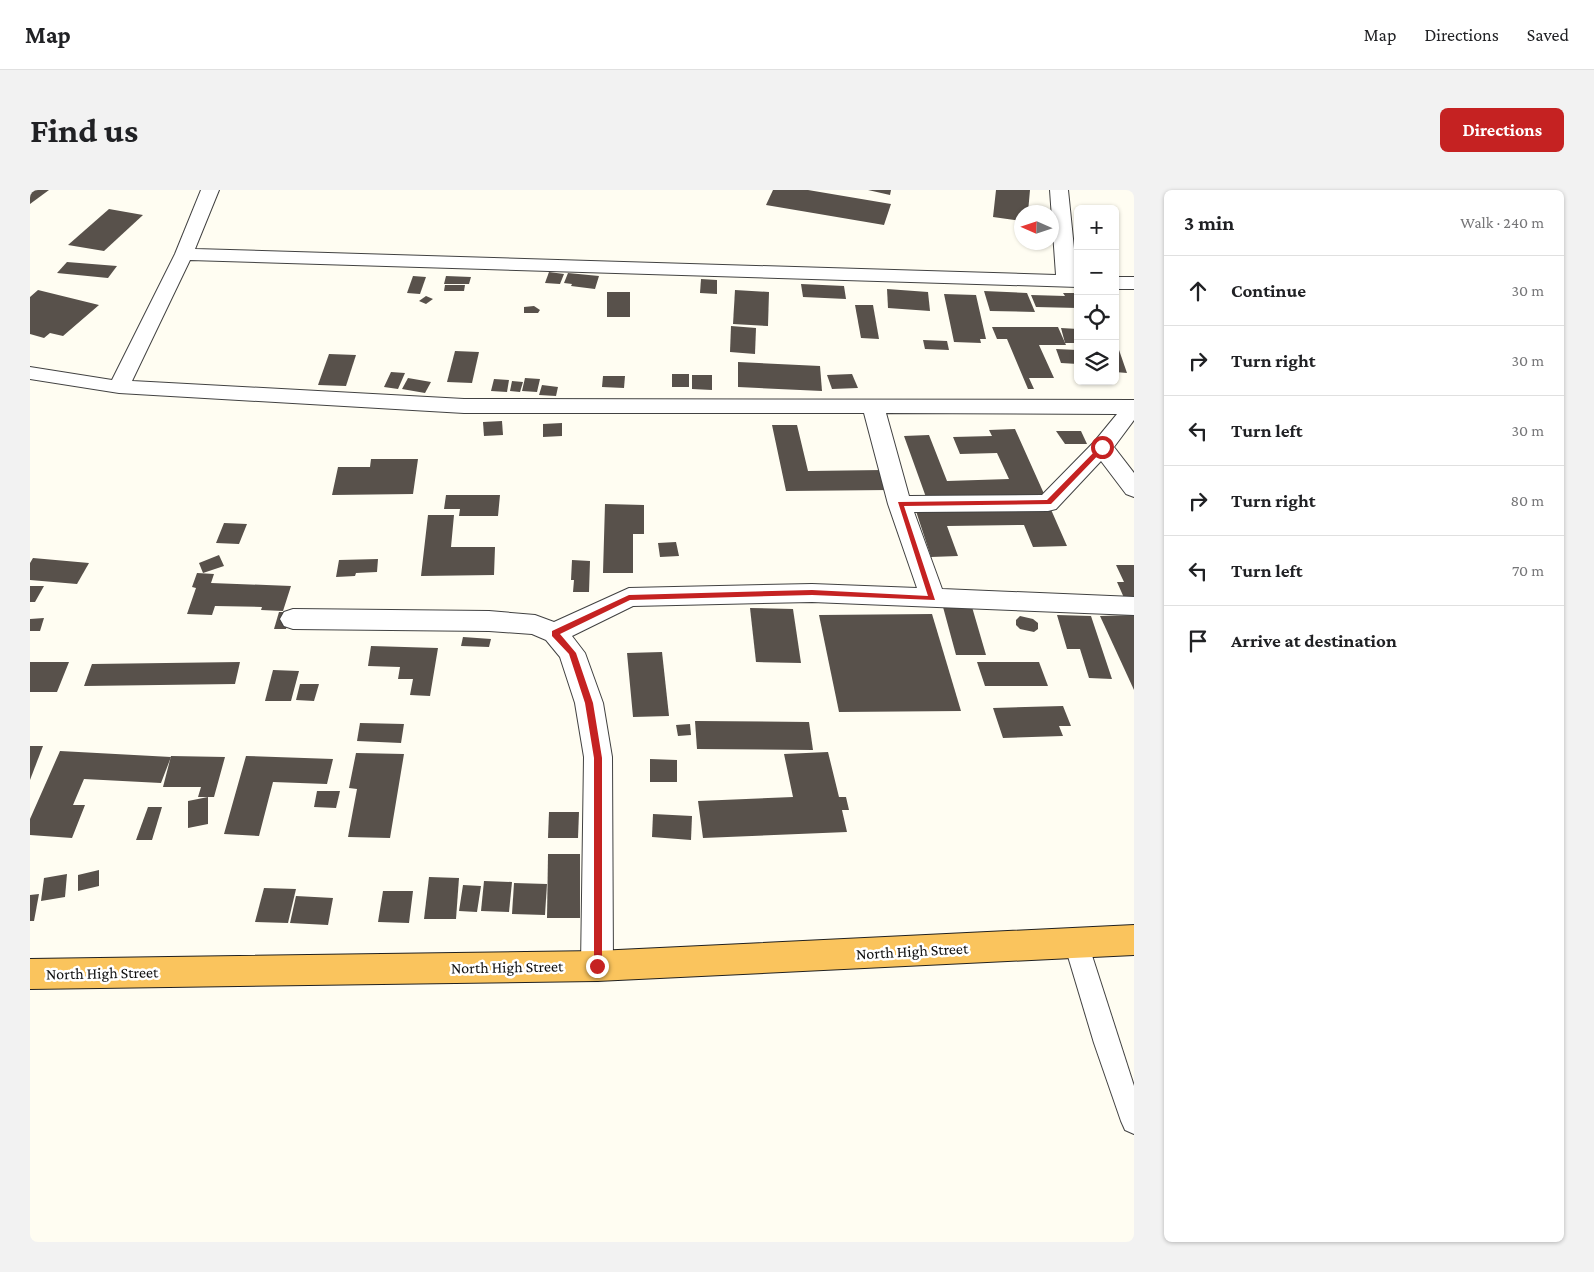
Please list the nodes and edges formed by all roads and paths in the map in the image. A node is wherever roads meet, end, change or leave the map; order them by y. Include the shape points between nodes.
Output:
1 (210, 190) edge
2 (1059, 190) edge
3 (184, 254) junction
4 (1072, 281) edge
5 (1119, 283) edge
6 (1134, 283) edge
7 (30, 373) edge
8 (119, 387) junction
9 (873, 406) junction
10 (1134, 407) edge
11 (1102, 447) junction
12 (1134, 489) edge
13 (900, 504) junction
14 (933, 598) junction
15 (1134, 606) edge
16 (293, 619) dead end
17 (555, 634) junction
18 (1134, 940) edge
19 (1076, 943) junction
20 (597, 966) junction
21 (30, 974) edge
22 (1134, 1121) edge

1 - 3 street
2 - 4 street
3 - 4 street
3 - 8 street
5 - 6 street
7 - 8 street
8 - 9 street via 464,406
9 - 10 street
9 - 13 street
10 - 11 street
11 - 12 street
11 - 13 street via 1048,503
13 - 14 street
14 - 15 street
14 - 17 street via 812,593 629,597
16 - 17 street via 489,621 535,625
17 - 20 street via 572,653 589,703 598,758
18 - 19 highway, North High Street
19 - 20 highway, North High Street
19 - 22 lane
20 - 21 highway, North High Street

